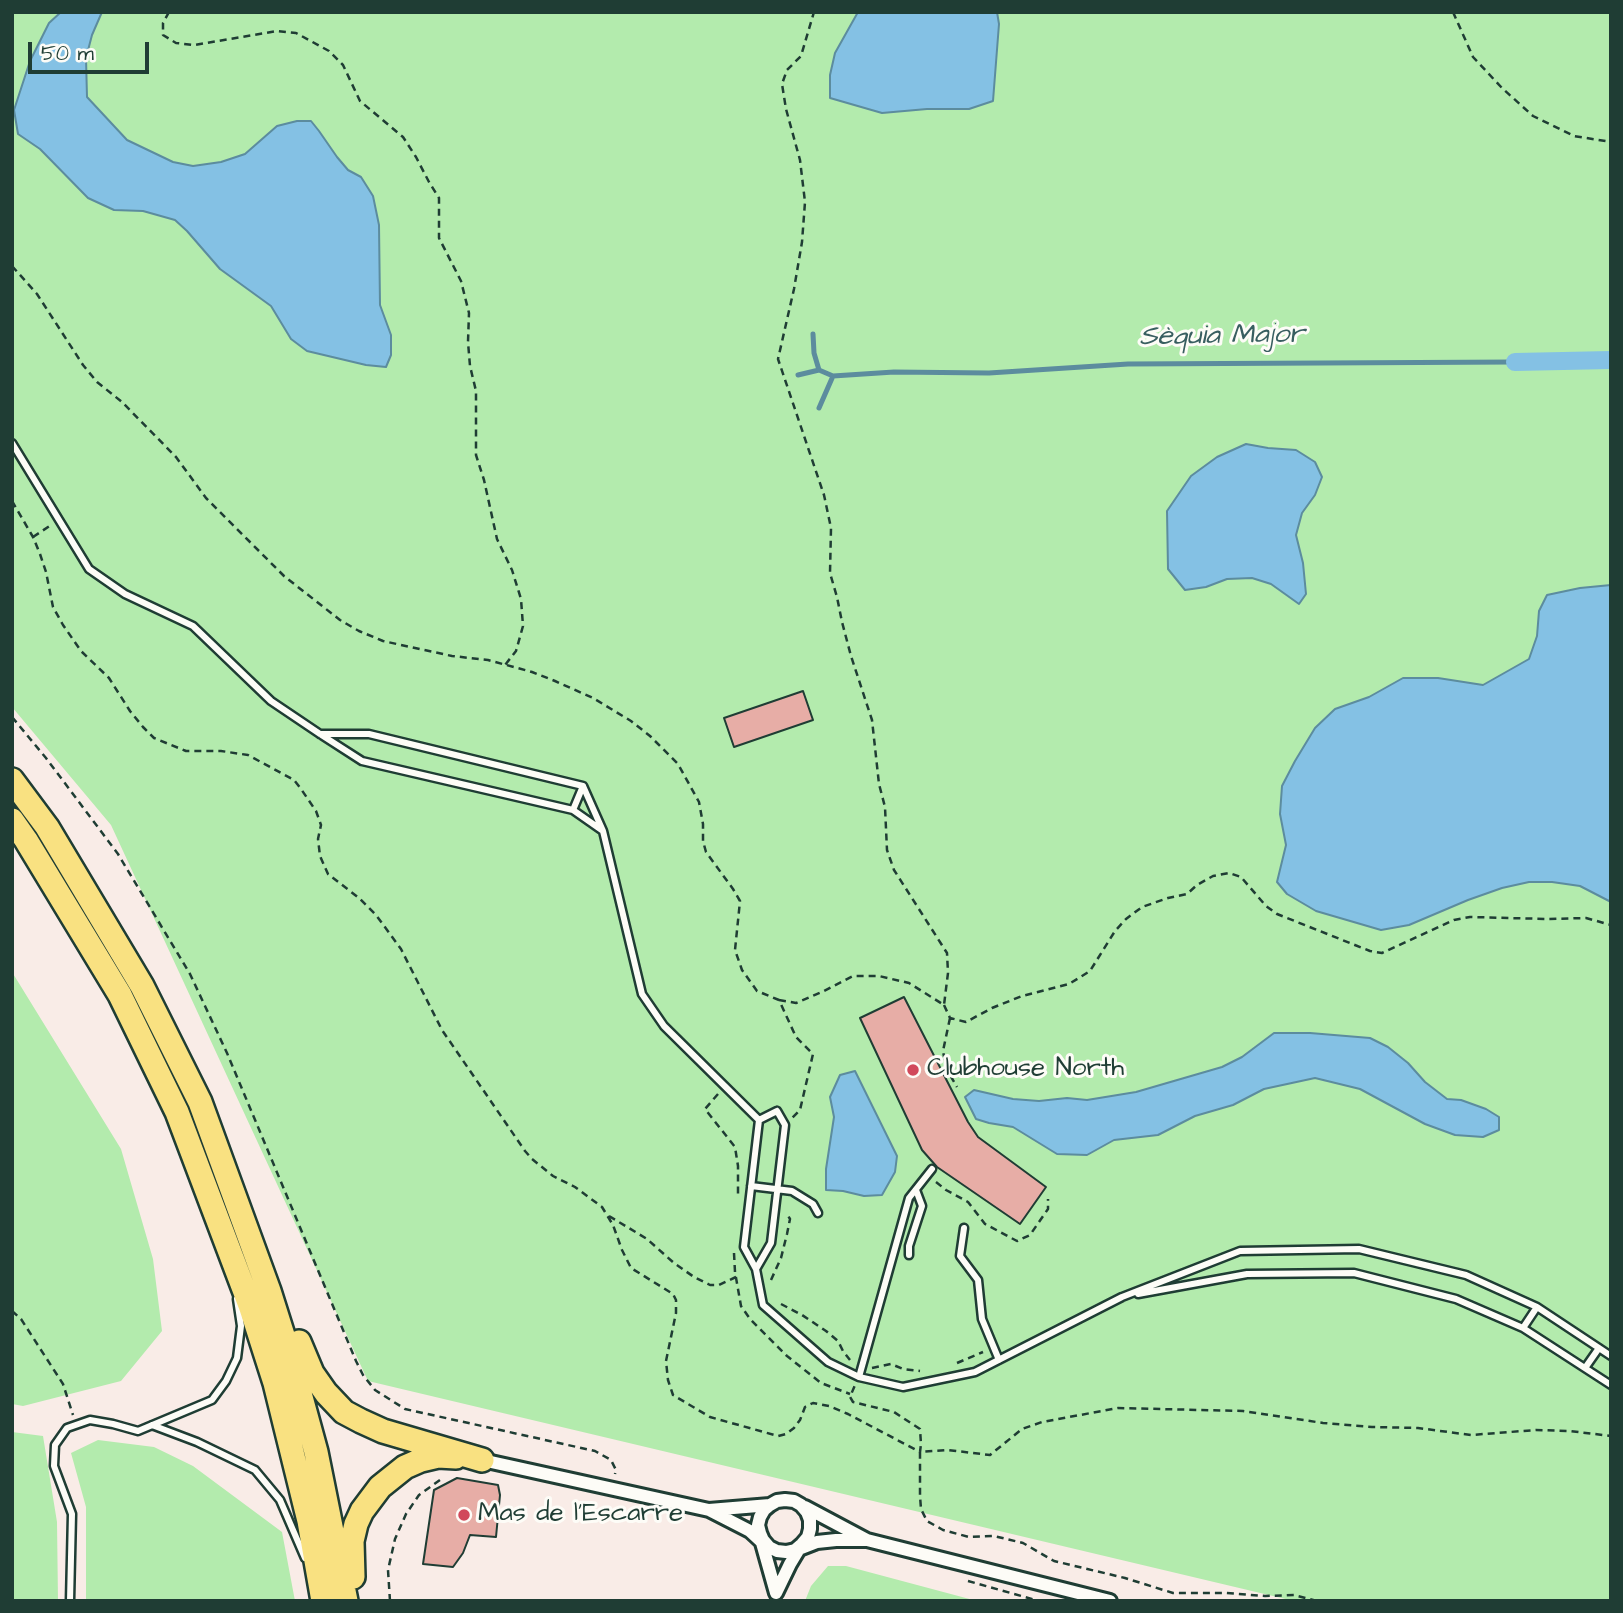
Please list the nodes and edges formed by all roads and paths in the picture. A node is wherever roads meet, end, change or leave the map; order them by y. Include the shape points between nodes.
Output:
1 (169, 12) edge
2 (814, 12) edge
3 (1453, 12) edge
4 (1611, 142) edge
5 (12, 266) edge
6 (12, 443) edge
7 (12, 501) edge
8 (59, 519) junction
9 (33, 537) junction
10 (505, 665) junction
11 (12, 717) edge
12 (320, 734) junction
13 (12, 780) edge
14 (583, 786) junction
15 (573, 810) junction
16 (12, 820) edge
17 (603, 831) junction
18 (1611, 925) edge
19 (779, 1000) junction
20 (944, 1005) junction
21 (950, 1018) junction
22 (957, 1087) dead end
23 (759, 1120) junction
24 (785, 1125) junction
25 (932, 1169) joint
26 (751, 1186) junction
27 (778, 1188) junction
28 (916, 1190) junction
29 (1048, 1199) dead end
30 (776, 1201) junction
31 (236, 1203) junction
32 (818, 1213) dead end
33 (607, 1214) junction
34 (964, 1228) dead end
35 (231, 1254) junction
36 (909, 1255) dead end
37 (756, 1269) junction
38 (736, 1277) dead end
39 (770, 1288) dead end
40 (773, 1297) dead end
41 (1122, 1297) junction
42 (1537, 1307) junction
43 (12, 1311) edge
44 (1523, 1328) junction
45 (994, 1347) junction
46 (1599, 1348) junction
47 (1611, 1356) edge
48 (999, 1360) junction
49 (954, 1364) dead end
50 (862, 1366) junction
51 (1585, 1368) junction
52 (928, 1370) dead end
53 (859, 1377) junction
54 (1611, 1385) edge
55 (152, 1424) junction
56 (76, 1425) junction
57 (1611, 1436) edge
58 (920, 1452) junction
59 (482, 1460) junction
60 (446, 1476) dead end
61 (613, 1488) junction
62 (769, 1504) junction
63 (801, 1505) junction
64 (709, 1510) junction
65 (866, 1540) junction
66 (764, 1541) junction
67 (799, 1548) junction
68 (776, 1597) edge
69 (323, 1599) edge
70 (70, 1601) edge
71 (346, 1601) edge
72 (354, 1601) edge
73 (390, 1601) edge
74 (1110, 1601) edge
75 (1317, 1601) edge

1 - 10 path via 163,35 176,43 194,45 278,31 296,33 329,51 343,65 360,101 403,137 439,198 439,238 461,281 469,313 476,455 497,539 521,599 523,626 516,651
2 - 20 path via 801,56 782,84 805,202 794,289 778,359 824,495 831,528 830,573 872,720 887,850 894,870 947,953
3 - 4 path via 1473,57 1533,116 1574,136
5 - 10 path via 37,294 97,382 176,457 206,498 284,576 340,620 383,641
6 - 8 lane
7 - 9 path
8 - 9 path
8 - 12 lane via 89,569 125,594 193,626 271,701
9 - 33 path via 62,625 154,738 186,751 248,755 294,780 316,811 321,825 320,856 328,874 376,915 401,949 442,1030 525,1151
10 - 19 path via 593,698 631,721 678,764 699,802 706,852 740,901 735,950 742,970 757,990
11 - 61 path via 118,854 190,974 369,1383 405,1409 595,1451 611,1460 616,1469
12 - 14 lane via 369,734
12 - 15 lane via 362,761
13 - 31 highway via 47,827 142,986 200,1102
14 - 15 lane
14 - 17 lane
15 - 17 lane
16 - 35 highway via 120,995 177,1112
17 - 23 lane via 642,994 664,1026
18 - 21 path via 1586,918 1470,917 1382,953 1278,914 1241,877 1228,873 1213,876 1186,894 1142,907 1115,931 1090,971 1069,984 1022,996 966,1022
19 - 20 path via 796,1003 853,976 879,976 909,984
19 - 24 path via 796,1037 813,1054 800,1110
20 - 21 path
21 - 22 path via 943,1051
23 - 24 lane via 777,1111
23 - 26 lane
24 - 27 lane
25 - 28 lane
25 - 29 path via 936,1182 968,1202 985,1224 1017,1241 1030,1235 1048,1209
26 - 27 lane
26 - 37 lane via 744,1247
27 - 30 lane
27 - 32 lane via 813,1204
28 - 36 lane via 922,1206
28 - 50 lane via 909,1198
30 - 37 lane via 771,1243
30 - 39 path via 790,1219
31 - 59 highway via 262,1240 312,1373 333,1402 383,1431
31 - 71 highway via 292,1364 316,1452
33 - 38 path via 710,1285
33 - 58 path via 631,1268 676,1300 666,1361 673,1395 710,1417 778,1436 794,1428 805,1407 813,1403 829,1406
34 - 45 lane via 960,1256 978,1280 982,1319
35 - 55 lane via 241,1326 237,1358 212,1400
35 - 69 highway via 275,1383
37 - 53 lane via 763,1305 828,1362
40 - 50 path via 826,1331
41 - 42 lane via 1240,1251 1359,1249 1466,1275
41 - 44 lane via 1247,1274 1354,1273 1456,1299
41 - 48 lane
42 - 44 lane
42 - 46 lane
43 - 56 path via 63,1384
44 - 51 lane
45 - 48 lane
45 - 49 path
46 - 47 lane
46 - 51 lane
48 - 53 lane via 975,1372 903,1387
50 - 52 path via 891,1364
50 - 53 lane
51 - 54 lane
53 - 58 path via 850,1397 853,1402 911,1421 920,1429
55 - 56 lane via 138,1431 90,1420
55 - 69 lane via 255,1470 280,1500
56 - 70 lane via 67,1428 55,1445 54,1466 72,1514
57 - 58 path via 1535,1430 1471,1435 1323,1423 1243,1411 1118,1408 1022,1429 990,1455
58 - 75 path via 921,1510 927,1521 943,1530 1023,1543 1054,1561 1173,1593 1294,1595
59 - 61 street
59 - 72 highway via 438,1456 421,1460 380,1487 362,1511 352,1541
60 - 73 path via 419,1495 406,1514 388,1570
61 - 64 street
62 - 63 street via 785,1500
62 - 64 street
62 - 66 street via 758,1525
63 - 65 street
63 - 67 street via 807,1511 810,1529
64 - 66 street
65 - 67 street via 836,1539
65 - 74 street
66 - 67 street via 777,1551
66 - 68 street
67 - 68 street

